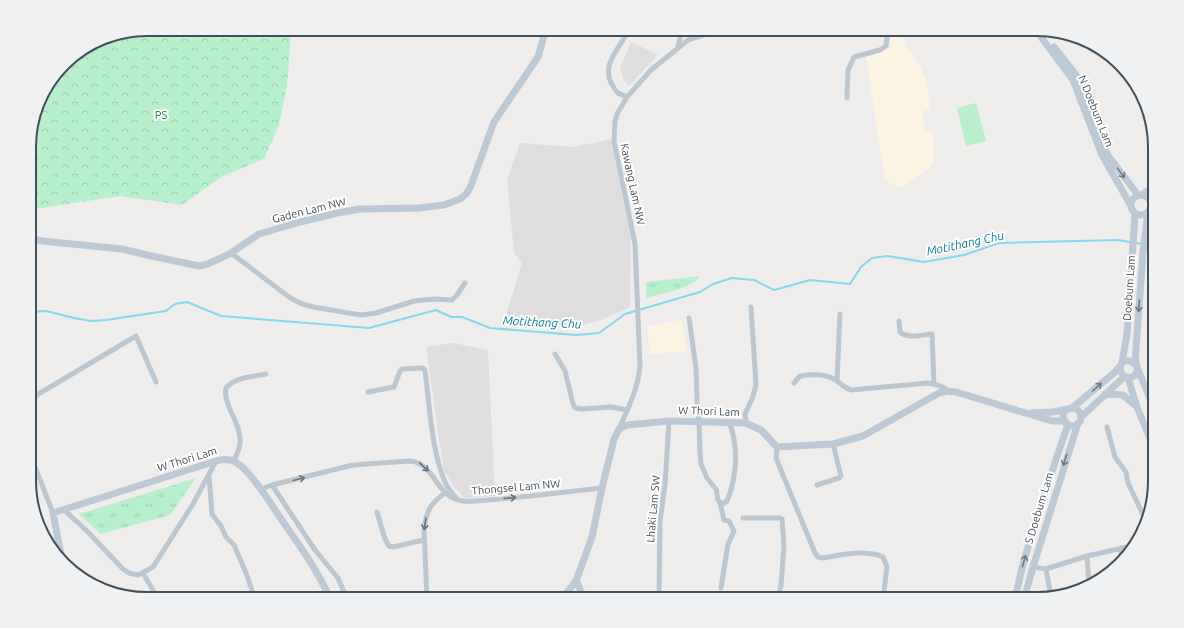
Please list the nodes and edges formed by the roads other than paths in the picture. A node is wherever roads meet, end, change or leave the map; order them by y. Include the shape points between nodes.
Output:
1 (544, 36) edge
2 (626, 36) edge
3 (680, 36) edge
4 (700, 36) edge
5 (887, 36) edge
6 (1039, 36) edge
7 (1046, 36) edge
8 (678, 47) junction
9 (627, 97) junction
10 (848, 98) dead end
11 (1148, 190) edge
12 (1139, 195) junction
13 (1148, 201) edge
14 (1130, 206) junction
15 (1148, 211) edge
16 (1135, 214) junction
17 (1148, 219) edge
18 (36, 240) edge
19 (231, 253) junction
20 (465, 283) dead end
21 (751, 306) dead end
22 (840, 314) dead end
23 (689, 318) dead end
24 (899, 321) dead end
25 (555, 354) dead end
26 (1121, 364) junction
27 (1136, 365) junction
28 (266, 374) dead end
29 (1126, 377) junction
30 (837, 381) junction
31 (156, 382) dead end
32 (794, 383) dead end
33 (934, 384) junction
34 (950, 391) junction
35 (368, 392) dead end
36 (1105, 394) junction
37 (1148, 394) edge
38 (36, 395) edge
39 (1137, 407) junction
40 (1070, 409) junction
41 (627, 410) junction
42 (1026, 413) junction
43 (1079, 420) junction
44 (670, 421) junction
45 (699, 421) junction
46 (728, 422) junction
47 (1066, 422) junction
48 (746, 423) junction
49 (1106, 428) dead end
50 (619, 429) junction
51 (1148, 434) edge
52 (833, 444) junction
53 (777, 447) junction
54 (216, 461) junction
55 (234, 461) junction
56 (36, 469) edge
57 (209, 475) junction
58 (272, 485) junction
59 (817, 485) dead end
60 (602, 488) junction
61 (261, 489) junction
62 (445, 493) junction
63 (458, 500) junction
64 (720, 503) junction
65 (63, 509) junction
66 (377, 512) dead end
67 (53, 513) junction
68 (1143, 514) edge
69 (744, 518) dead end
70 (424, 540) junction
71 (1126, 547) edge
72 (1121, 548) junction
73 (60, 549) edge
74 (1121, 552) edge
75 (1086, 556) junction
76 (1033, 567) junction
77 (1046, 570) junction
78 (142, 573) junction
79 (1089, 579) edge
80 (576, 581) junction
81 (721, 588) dead end
82 (1049, 591) edge
83 (154, 592) edge
84 (253, 592) edge
85 (326, 592) edge
86 (344, 592) edge
87 (427, 592) edge
88 (567, 592) edge
89 (582, 592) edge
90 (659, 592) edge
91 (780, 592) edge
92 (883, 592) edge
93 (1017, 592) edge
94 (1026, 592) edge

1 - 19 main road, Gaden Lam NW via 538,57 494,122 470,188 460,199 429,208 360,209 337,213 259,234
2 - 9 street via 609,64 609,78 616,91
3 - 8 street
4 - 8 street, Kawang Lam NW
5 - 10 street via 886,46 880,50 854,57 848,70
6 - 14 main road, N Doebum Lam via 1073,80 1102,155
7 -> 12 main road, N Doebum Lam via 1076,75 1108,154
8 - 9 street, Kawang Lam NW via 651,70
9 - 41 street, Kawang Lam NW via 617,114 614,134 635,244 639,376
11 - 12 main road
12 - 13 main road via 1146,196
12 - 14 main road via 1131,201
14 - 16 main road
15 - 16 main road via 1143,216
16 - 26 main road, Doebum Lam via 1127,334
17 -> 27 main road, Doebum Lam via 1143,253
18 - 19 main road, Gaden Lam NW via 122,249 199,266
19 - 20 street via 300,303 313,308 349,314 376,314 414,300 452,300
21 - 48 street via 756,385 745,414
22 - 30 street
23 - 45 street via 695,357
24 - 33 street via 900,332 904,335 932,334
25 - 41 street via 565,372 575,408 611,407
26 - 27 main road via 1130,360
26 - 29 main road via 1120,373
40 -> 26 main road via 1115,372
27 - 29 main road via 1135,374
27 - 37 main road
28 - 55 street via 236,380 226,388 227,400 240,438 240,446
29 - 36 main road
29 - 39 main road
30 - 32 street via 829,377 807,375 800,376
30 - 33 street via 851,390
31 - 38 street via 136,336
33 - 34 street
34 - 42 main road
34 - 52 main road via 939,393 864,436
35 - 63 street via 394,387 402,369 425,370 433,436 441,470 447,486
36 - 39 main road via 1123,395
36 - 43 main road
39 - 51 main road
40 - 42 main road
40 - 43 main road via 1078,410
40 - 47 main road via 1064,413
41 - 50 street, Kawang Lam NW
42 - 47 main road
43 - 47 main road via 1073,425
43 -> 76 main road, S Doebum Lam
44 - 45 main road, W Thori Lam
44 - 50 main road, W Thori Lam via 627,425
44 - 90 street, Lhaki Lam SW via 660,521
45 - 46 main road, W Thori Lam
45 - 64 street via 701,464 707,478 716,489
46 - 48 main road, W Thori Lam
46 - 64 street via 735,444 734,480 727,501
93 -> 47 main road, S Doebum Lam
48 - 53 main road, W Thori Lam via 761,430
49 - 68 street via 1115,457 1126,472 1128,483
50 - 60 main road via 614,439
52 - 53 main road
52 - 59 street via 841,476
53 - 92 street via 776,458 815,553 823,558 863,553 883,557 887,567
54 - 55 main road, W Thori Lam
54 - 57 street
54 - 65 main road, W Thori Lam
55 - 61 main road, W Thori Lam
56 - 67 street
57 - 78 street via 153,567
57 - 84 street via 212,514 234,545
58 - 61 street, Thongsel Lam NW
58 -> 62 street, Thongsel Lam NW via 353,465 418,461 424,465
58 - 86 street via 315,550 338,578
63 -> 60 street, Thongsel Lam NW via 511,498
60 - 80 main road via 592,537
61 - 85 main road, W Thori Lam
62 - 63 street, Thongsel Lam NW
62 -> 70 street via 427,512
64 - 81 street via 724,520 729,521 734,531 728,544
65 - 67 main road, W Thori Lam
65 - 78 street via 123,569 133,574
66 - 70 street via 389,546
67 - 73 main road
69 - 91 street via 782,519 784,546
70 - 87 street
71 - 72 street
72 - 74 street
72 - 75 street
75 - 77 street
75 - 79 street
76 - 77 street
76 - 94 main road, S Doebum Lam
77 - 82 street
78 - 83 street
80 - 88 main road
80 - 89 main road

